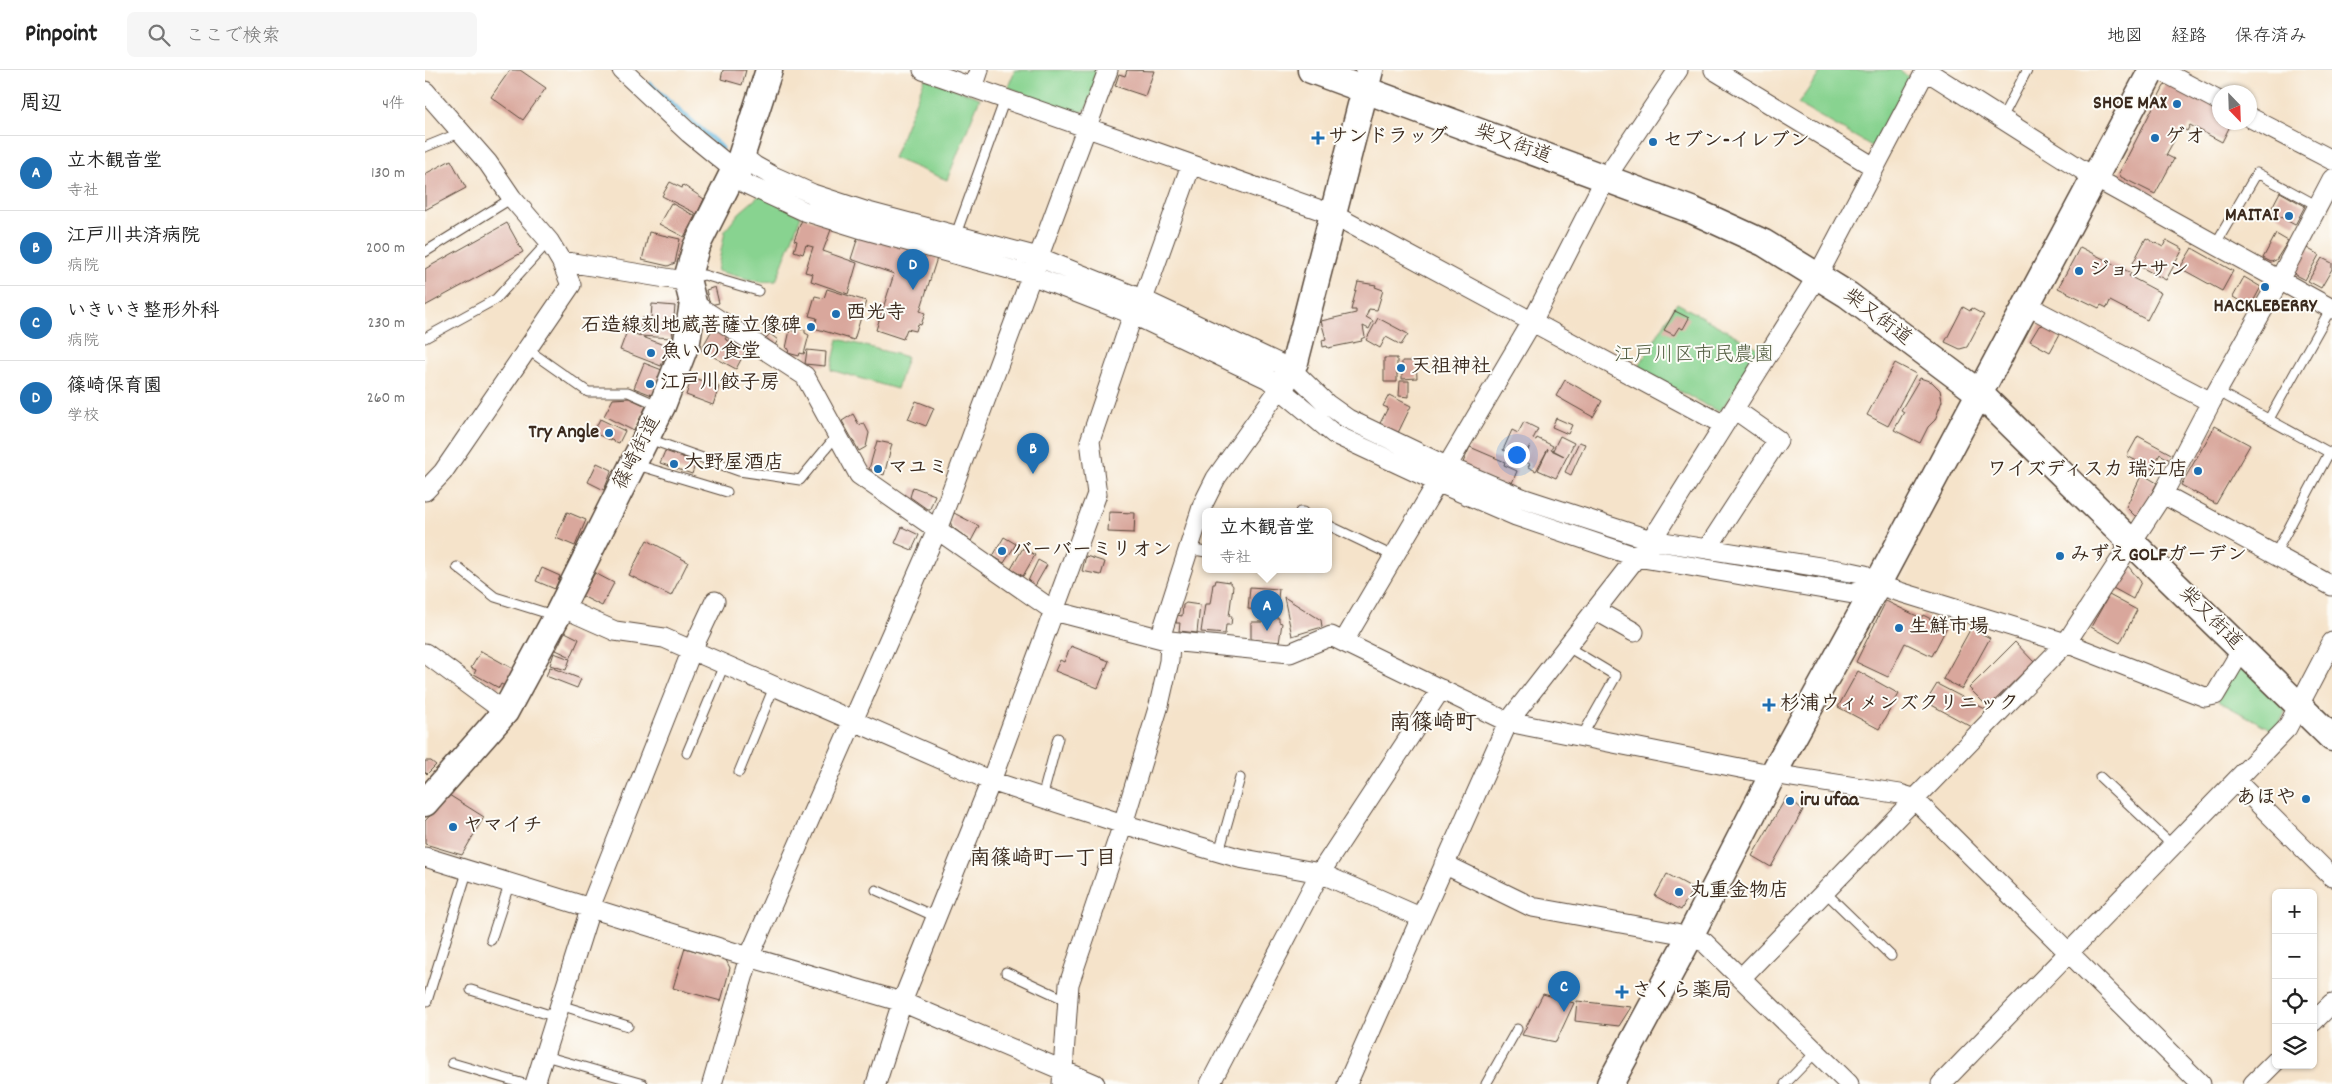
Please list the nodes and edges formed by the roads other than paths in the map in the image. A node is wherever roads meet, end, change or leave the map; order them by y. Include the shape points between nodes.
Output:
1 (621, 70) edge
2 (769, 70) edge
3 (923, 70) edge
4 (979, 70) edge
5 (1108, 70) edge
6 (1311, 70) edge
7 (1678, 70) edge
8 (1714, 70) edge
9 (1926, 70) edge
10 (2027, 70) edge
11 (2152, 70) edge
12 (2160, 70) edge
13 (1367, 80) edge
14 (973, 88) junction
15 (425, 91) edge
16 (2212, 97) edge
17 (1005, 99) junction
18 (2002, 118) junction
19 (2257, 121) edge
20 (1087, 127) junction
21 (462, 132) junction
22 (425, 147) edge
23 (2332, 160) edge
24 (738, 162) junction
25 (1191, 165) junction
26 (1874, 167) junction
27 (2095, 178) junction
28 (1605, 179) junction
29 (2332, 179) edge
30 (512, 198) junction
31 (2318, 206) junction
32 (1332, 214) junction
33 (956, 234) junction
34 (549, 241) junction
35 (2215, 246) junction
36 (425, 252) edge
37 (561, 261) junction
38 (1034, 266) junction
39 (1818, 275) junction
40 (2280, 279) junction
41 (690, 291) junction
42 (758, 291) dead end
43 (2026, 305) junction
44 (1138, 307) junction
45 (2332, 309) edge
46 (1532, 322) junction
47 (425, 338) edge
48 (527, 349) junction
49 (1285, 380) junction
50 (1979, 393) junction
51 (2214, 396) junction
52 (661, 406) junction
53 (1729, 417) junction
54 (2269, 420) junction
55 (837, 434) junction
56 (646, 438) junction
57 (2331, 453) edge
58 (633, 464) junction
59 (1441, 474) junction
60 (425, 492) edge
61 (727, 492) dead end
62 (2163, 494) junction
63 (1202, 508) edge
64 (1202, 512) edge
65 (1332, 527) edge
66 (937, 530) junction
67 (1651, 540) junction
68 (2132, 543) junction
69 (1707, 549) junction
70 (1197, 550) edge
71 (2275, 554) junction
72 (1393, 556) junction
73 (1637, 557) junction
74 (457, 567) dead end
75 (1877, 586) junction
76 (2332, 586) edge
77 (715, 601) dead end
78 (1595, 610) junction
79 (559, 611) junction
80 (1054, 611) junction
81 (1634, 632) dead end
82 (1165, 640) junction
83 (1344, 641) junction
84 (2332, 642) edge
85 (2065, 643) junction
86 (1566, 646) junction
87 (692, 650) junction
88 (2241, 650) junction
89 (425, 653) edge
90 (724, 664) junction
91 (774, 687) junction
92 (1441, 688) junction
93 (2297, 704) junction
94 (505, 712) junction
95 (851, 721) junction
96 (1508, 722) junction
97 (1582, 736) junction
98 (1058, 738) dead end
99 (2332, 738) edge
100 (687, 753) dead end
101 (739, 772) dead end
102 (1773, 774) junction
103 (2100, 777) dead end
104 (1241, 778) dead end
105 (991, 781) junction
106 (2236, 781) junction
107 (1913, 798) junction
108 (1042, 799) junction
109 (425, 803) edge
110 (1123, 824) junction
111 (2172, 845) junction
112 (1219, 852) junction
113 (425, 856) edge
114 (1444, 864) junction
115 (469, 869) junction
116 (1320, 873) junction
117 (2332, 877) edge
118 (510, 882) junction
119 (876, 890) dead end
120 (1824, 891) junction
121 (591, 907) junction
122 (936, 917) junction
123 (1420, 917) junction
124 (1690, 936) junction
125 (491, 940) dead end
126 (2068, 953) junction
127 (1891, 956) dead end
128 (749, 957) junction
129 (1006, 972) dead end
130 (1742, 977) junction
131 (471, 990) dead end
132 (427, 1001) dead end
133 (1068, 1001) junction
134 (902, 1002) junction
135 (2332, 1003) edge
136 (558, 1011) junction
137 (2317, 1018) edge
138 (628, 1026) dead end
139 (1517, 1029) dead end
140 (1816, 1052) junction
141 (545, 1056) junction
142 (452, 1063) dead end
143 (2272, 1065) edge
144 (1063, 1077) edge
145 (524, 1084) edge
146 (535, 1084) edge
147 (643, 1084) edge
148 (712, 1084) edge
149 (876, 1084) edge
150 (1095, 1084) edge
151 (1210, 1084) edge
152 (1347, 1084) edge
153 (1487, 1084) edge
154 (1610, 1084) edge
155 (1785, 1084) edge
156 (1848, 1084) edge
157 (1941, 1084) edge
158 (2201, 1084) edge
159 (2253, 1084) edge

1 - 24 street via 689,133
2 - 24 street, 篠崎街道
3 - 14 street
4 - 14 street
5 - 20 street
6 - 13 street, 柴又街道
7 - 28 street
8 - 26 street
9 - 18 street
9 - 26 street
10 - 18 lane
11 - 27 street
12 - 16 street
13 - 28 street, 柴又街道
13 - 32 street
14 - 17 street
15 - 21 street
17 - 20 street
17 - 33 lane
18 - 27 street
19 - 23 street
20 - 25 street
20 - 38 street
21 - 22 lane
21 - 30 street
24 - 33 street via 755,166 813,194 868,212
24 - 38 street via 746,184 804,211 859,228
24 - 41 street, 篠崎街道 via 696,247
25 - 32 street
25 - 44 street
26 - 39 street
27 - 35 street
27 - 43 street
28 - 39 street, 柴又街道 via 1694,211 1764,243
28 - 46 street
29 - 31 street
30 - 34 street
30 - 36 lane
31 - 35 lane via 2257,173
31 - 40 street
32 - 46 street
32 - 49 street via 1295,362
33 - 38 street
34 - 37 street
34 - 47 lane via 496,299
35 - 40 street
37 - 41 street via 678,280
37 - 48 street via 571,285
38 - 44 street
38 - 66 street
39 - 50 street, 柴又街道
39 - 53 street
40 - 45 street
40 - 51 street
41 - 42 lane via 704,276
41 - 52 street, 篠崎街道 via 687,341
41 - 55 street via 805,376
43 - 50 street
43 - 51 street
44 - 49 street
44 - 80 street via 1090,440 1097,494
45 - 54 lane
46 - 53 street
46 - 59 street
48 - 52 lane via 588,392 628,392
48 - 60 street via 443,472
49 - 59 street
49 - 63 street via 1216,478
50 - 68 street, 柴又街道
50 - 75 street
51 - 54 lane
51 - 62 street
52 - 56 street, 篠崎街道
53 - 67 street
53 - 69 street via 1777,440
54 - 57 lane
55 - 56 lane via 801,480 739,472
55 - 66 street via 859,476
56 - 58 street, 篠崎街道
57 - 71 lane
58 - 61 lane
58 - 79 street, 篠崎街道
59 - 67 street
59 - 72 street
59 - 73 street via 1516,516
62 - 68 street
62 - 71 street
64 - 70 street
65 - 72 lane
66 - 80 street
66 - 95 street
67 - 69 street
67 - 73 street
68 - 85 street
68 - 88 street, 柴又街道
69 - 75 street via 1865,575
70 - 82 street
71 - 76 street
72 - 83 street
73 - 75 street via 1853,594
73 - 78 street
74 - 79 lane via 495,597
75 - 85 street
75 - 102 street
77 - 87 street
78 - 81 street
78 - 86 street
79 - 87 street via 615,631 664,638
79 - 94 street, 篠崎街道
80 - 82 street
80 - 105 street
82 - 83 street via 1290,652 1331,636
82 - 110 street via 1169,660 1159,705
83 - 92 street
84 - 93 street
85 - 88 street via 2205,697 2215,695
85 - 107 street
86 - 96 street
86 - 97 lane via 1616,676
87 - 90 street
87 - 121 street
88 - 93 street, 柴又街道
89 - 94 street
90 - 91 street
90 - 100 lane
91 - 95 street
91 - 101 lane
92 - 96 street
92 - 116 street
93 - 99 street, 柴又街道
93 - 106 street via 2287,728
94 - 109 street, 篠崎街道
95 - 105 street
95 - 128 street
96 - 97 street
96 - 114 street
97 - 102 street
98 - 108 lane
102 - 107 street
102 - 124 street
103 - 111 lane
104 - 112 lane
105 - 108 street
105 - 122 street
106 - 111 street
106 - 117 street
107 - 120 street
107 - 126 street
108 - 110 street
110 - 112 street
110 - 133 street via 1069,984
111 - 126 street
112 - 116 street
113 - 115 street
114 - 123 street
114 - 124 street via 1532,907
115 - 118 street
115 - 132 lane
116 - 123 street
116 - 151 street
118 - 121 street
118 - 125 lane
119 - 122 lane
120 - 127 lane
120 - 130 street
121 - 128 street
121 - 136 street
122 - 134 street
123 - 152 street
124 - 130 street via 1704,942
124 - 154 street
126 - 157 street
126 - 158 street
128 - 134 street
128 - 148 street
129 - 133 lane
130 - 140 street
131 - 136 lane
133 - 144 street
134 - 144 street
134 - 149 street
135 - 137 street
136 - 138 lane
136 - 141 street
139 - 153 lane
140 - 155 lane
140 - 156 street
141 - 146 street
141 - 147 lane
142 - 145 lane
143 - 159 street
144 - 150 street

